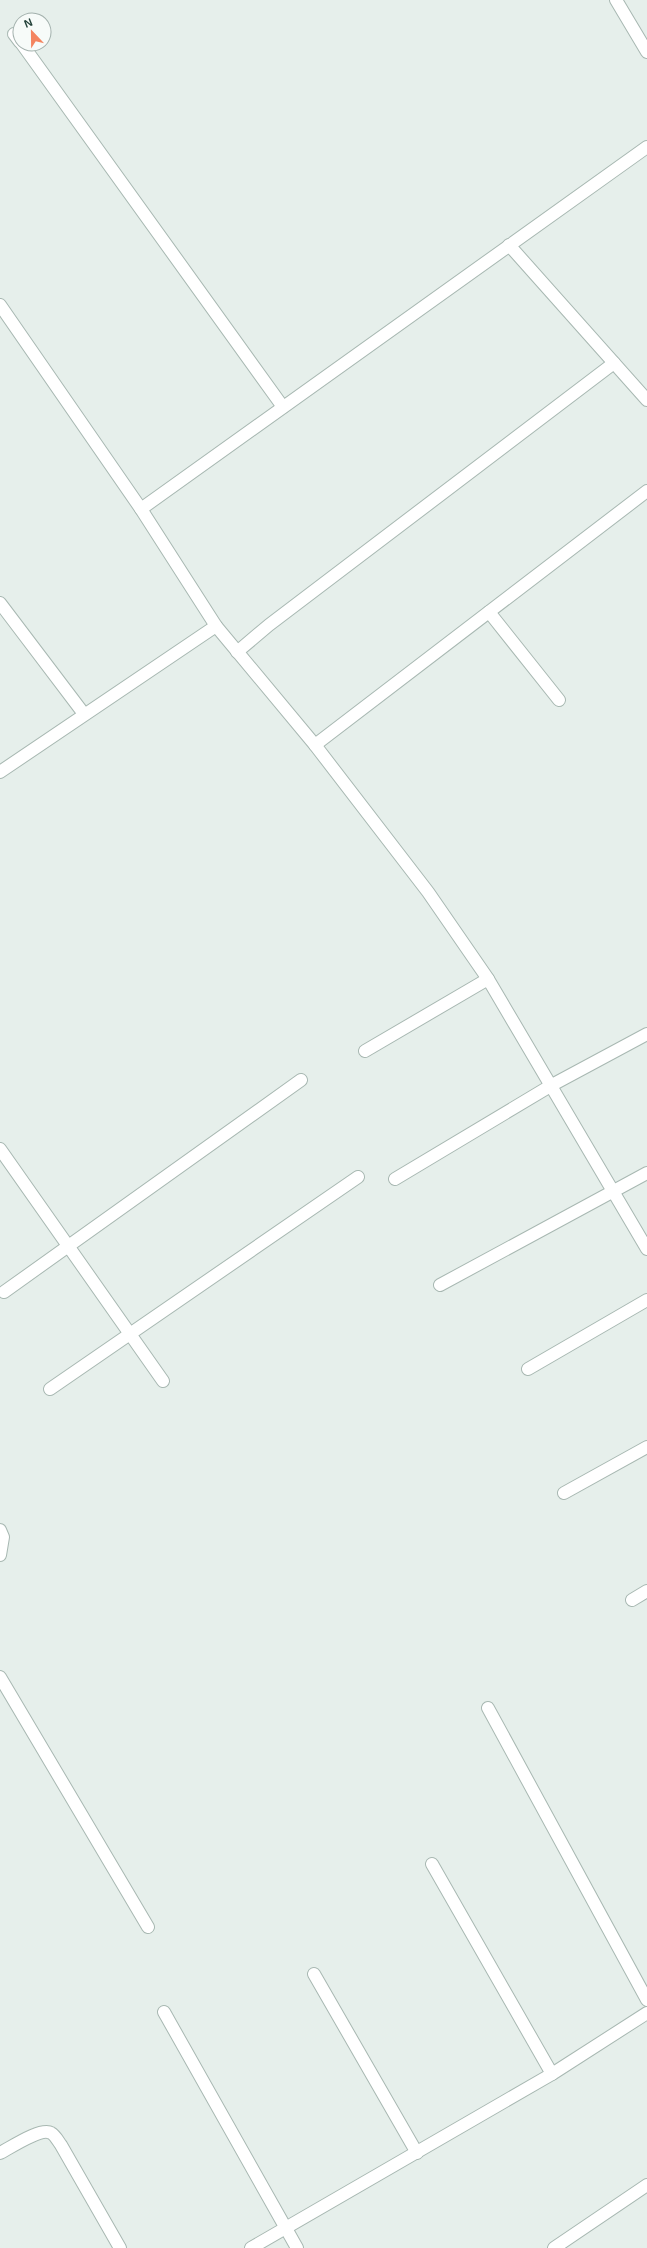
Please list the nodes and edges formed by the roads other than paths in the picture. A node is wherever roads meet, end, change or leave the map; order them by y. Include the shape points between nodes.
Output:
1 (616, 0) edge
2 (28, 52) edge
3 (647, 52) edge
4 (647, 148) edge
5 (509, 245) junction
6 (0, 305) edge
7 (614, 363) junction
8 (647, 400) edge
9 (283, 407) junction
10 (647, 491) edge
11 (141, 509) junction
12 (0, 603) edge
13 (489, 612) junction
14 (216, 626) junction
15 (237, 652) junction
16 (559, 700) dead end
17 (84, 714) junction
18 (316, 745) junction
19 (0, 772) edge
20 (488, 979) junction
21 (647, 1034) edge
22 (365, 1051) dead end
23 (301, 1080) dead end
24 (552, 1085) junction
25 (0, 1148) edge
26 (647, 1173) edge
27 (358, 1177) dead end
28 (395, 1179) dead end
29 (612, 1191) junction
30 (68, 1246) junction
31 (647, 1249) edge
32 (440, 1285) dead end
33 (4, 1292) dead end
34 (647, 1300) edge
35 (129, 1334) junction
36 (528, 1370) dead end
37 (163, 1381) dead end
38 (50, 1389) dead end
39 (647, 1447) edge
40 (564, 1493) dead end
41 (0, 1530) edge
42 (0, 1555) edge
43 (647, 1591) edge
44 (632, 1600) dead end
45 (0, 1677) edge
46 (488, 1708) dead end
47 (432, 1864) dead end
48 (148, 1926) dead end
49 (314, 1974) dead end
50 (647, 2000) edge
51 (164, 2012) dead end
52 (647, 2013) edge
53 (552, 2074) junction
54 (0, 2153) edge
55 (417, 2153) junction
56 (647, 2185) edge
57 (286, 2228) junction
58 (120, 2248) edge
59 (251, 2248) edge
60 (297, 2248) edge
61 (554, 2248) edge

1 - 3 street
2 - 9 street
4 - 5 street
5 - 7 street
5 - 9 street
6 - 11 street
7 - 8 street
7 - 15 street
9 - 11 street
10 - 13 street
11 - 14 street
12 - 17 street
13 - 16 street
13 - 18 street
14 - 15 street
14 - 17 street
15 - 18 street
17 - 19 street
18 - 20 street via 428,892
20 - 22 street
20 - 24 street
21 - 24 street
23 - 30 street
24 - 28 street
24 - 29 street
25 - 30 street
26 - 29 street
27 - 35 street
29 - 31 street
29 - 32 street
30 - 33 street
30 - 35 street
34 - 36 street
35 - 37 street
35 - 38 street
39 - 40 street
41 - 42 street via 3,1537
43 - 44 street
45 - 48 street
46 - 50 street
47 - 53 street
49 - 55 street
51 - 57 street
52 - 53 street
53 - 55 street
54 - 58 street via 37,2133 52,2133
55 - 57 street
56 - 61 street
57 - 59 street
57 - 60 street

